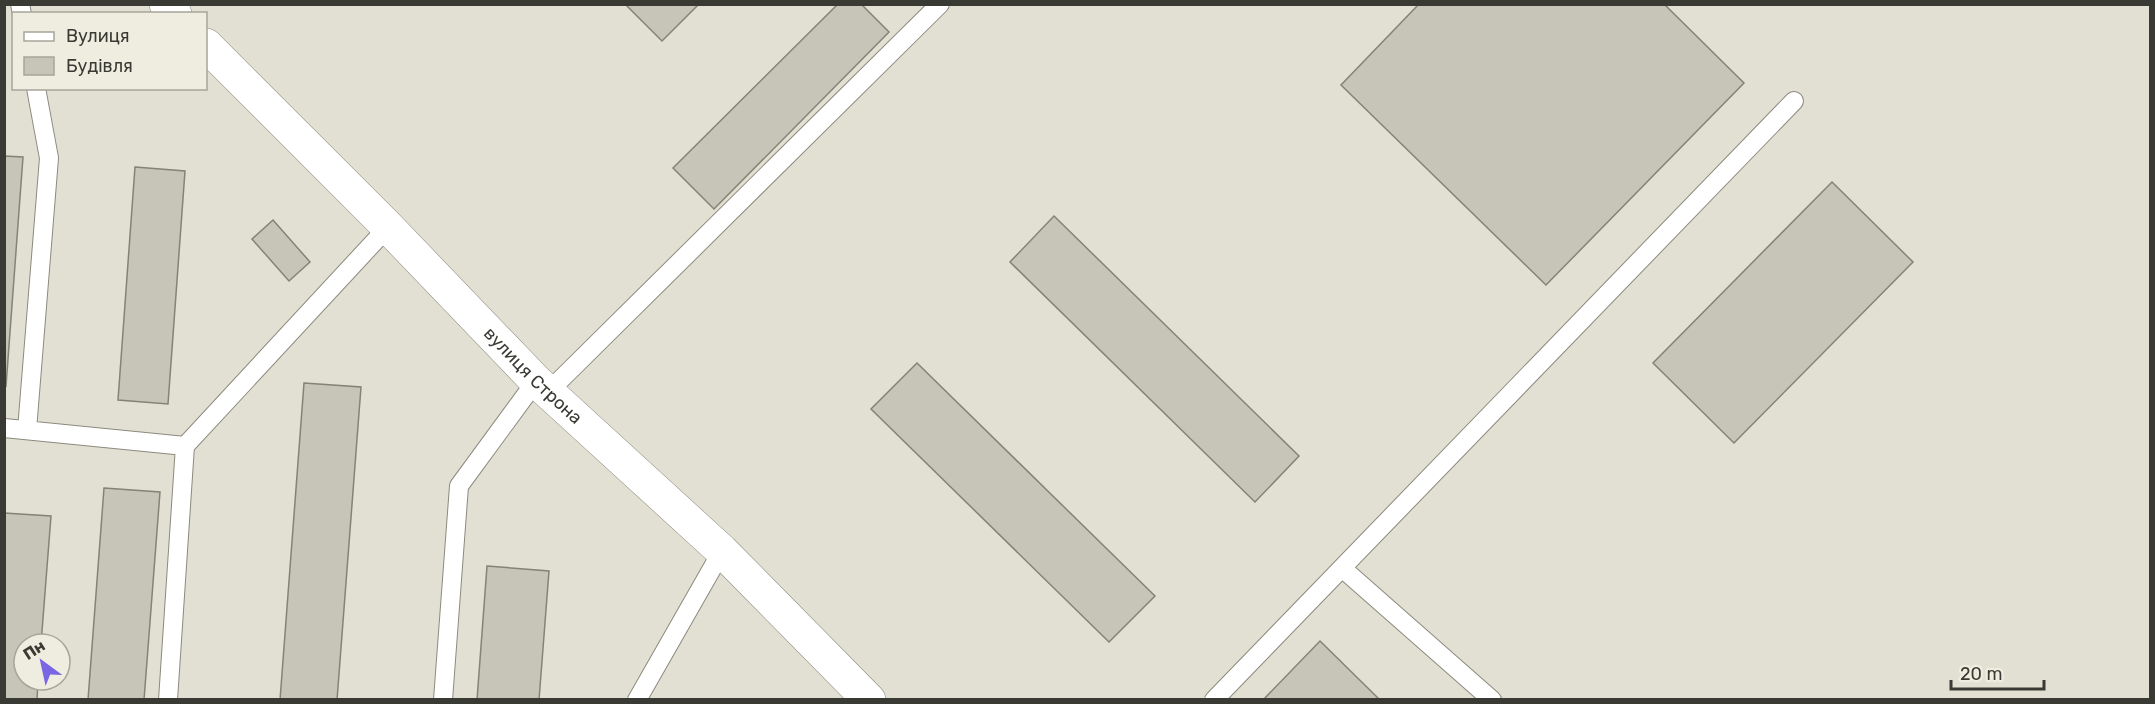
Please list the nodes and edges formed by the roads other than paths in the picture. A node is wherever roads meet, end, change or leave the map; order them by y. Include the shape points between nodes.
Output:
1 (940, 4) edge
2 (207, 46) edge
3 (36, 90) edge
4 (1794, 101) dead end
5 (388, 227) junction
6 (542, 387) junction
7 (4, 428) edge
8 (27, 430) junction
9 (185, 446) junction
10 (722, 550) junction
11 (1342, 568) junction
12 (168, 699) edge
13 (443, 699) edge
14 (637, 699) edge
15 (869, 699) edge
16 (1214, 699) edge
17 (1492, 699) edge

1 - 6 lane
2 - 5 street, вулиця Строна
3 - 8 lane via 49,158
4 - 11 lane
5 - 6 street, вулиця Строна
5 - 9 lane
6 - 10 street, вулиця Строна
6 - 13 lane via 459,486
7 - 8 lane
8 - 9 lane
9 - 12 lane
10 - 14 lane
10 - 15 street, вулиця Строна
11 - 16 lane
11 - 17 lane

